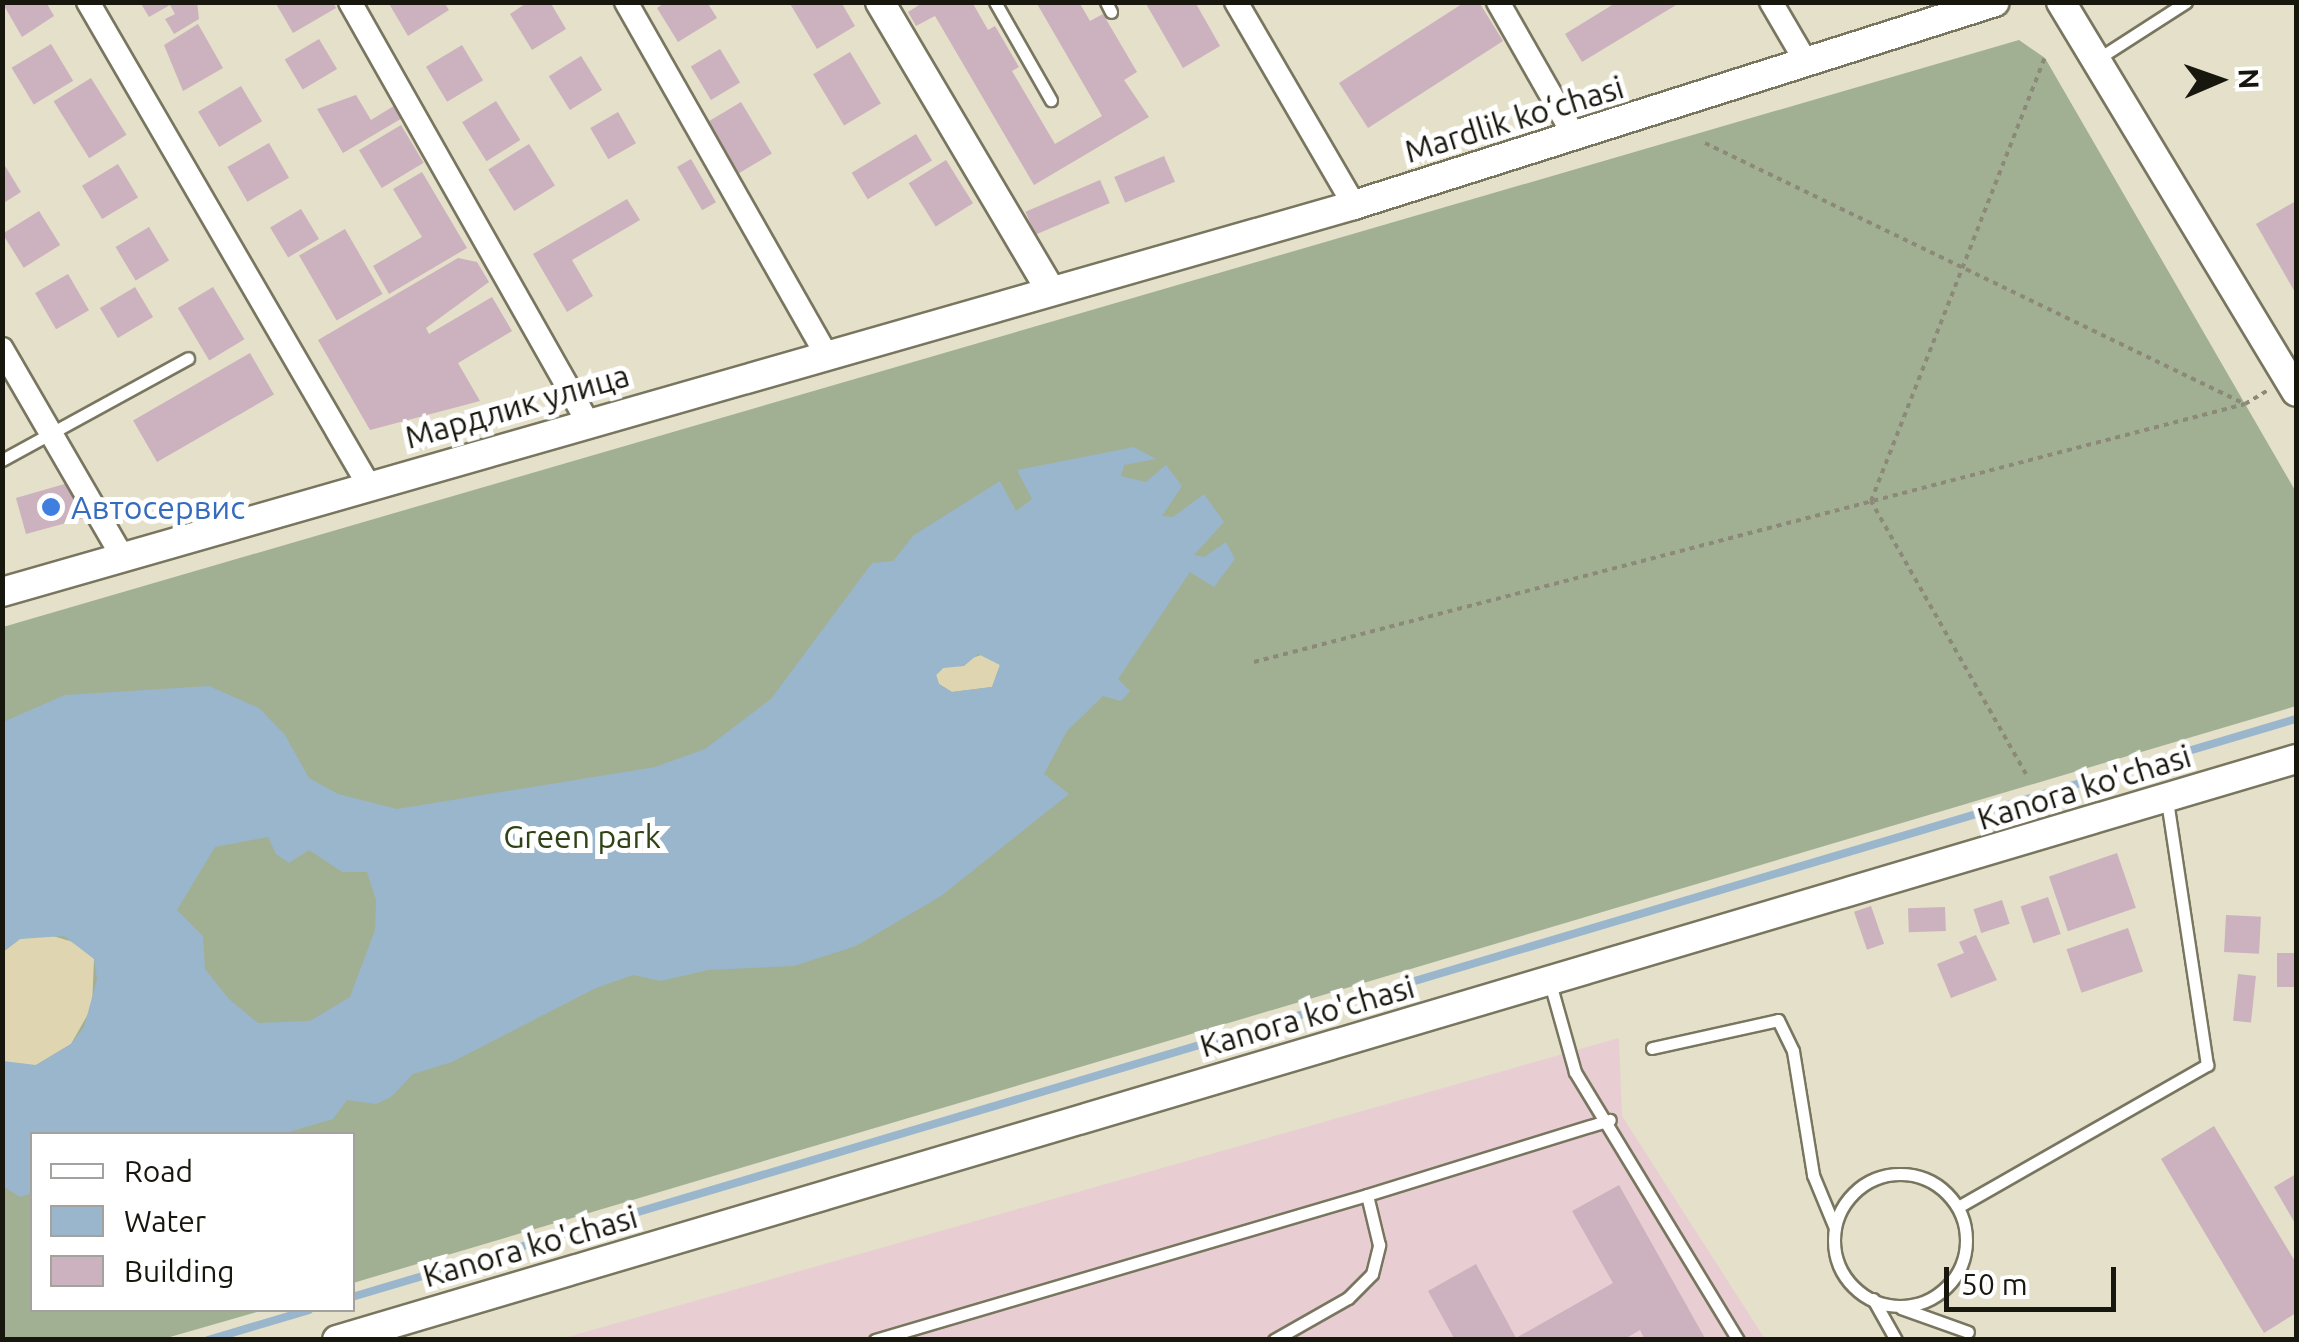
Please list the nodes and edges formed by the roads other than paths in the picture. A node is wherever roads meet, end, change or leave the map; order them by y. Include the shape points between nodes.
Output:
1 (88, 2) edge
2 (350, 2) edge
3 (626, 2) edge
4 (880, 2) edge
5 (995, 2) edge
6 (1236, 2) edge
7 (1498, 2) edge
8 (1771, 2) edge
9 (1995, 2) edge
10 (2061, 2) edge
11 (2186, 2) edge
12 (2096, 60) junction
13 (1806, 62) junction
14 (1051, 100) dead end
15 (1575, 137) junction
16 (1354, 205) junction
17 (1051, 290) junction
18 (2, 349) edge
19 (826, 354) junction
20 (188, 358) dead end
21 (2296, 392) edge
22 (588, 422) junction
23 (51, 434) junction
24 (2, 460) edge
25 (368, 484) junction
26 (122, 556) junction
27 (2, 592) edge
28 (2296, 760) edge
29 (2166, 799) junction
30 (1550, 981) junction
31 (1652, 1048) dead end
32 (1610, 1120) junction
33 (1367, 1195) junction
34 (1958, 1207) junction
35 (1835, 1228) junction
36 (1872, 1299) junction
37 (1892, 1305) junction
38 (1968, 1332) dead end
39 (337, 1340) edge
40 (876, 1340) edge
41 (1274, 1340) edge
42 (1738, 1340) edge
43 (1896, 1340) edge

1 - 25 street
2 - 22 street
3 - 19 street
4 - 17 street
5 - 14 lane
6 - 16 street
7 - 15 street
8 - 13 street
9 - 13 street, Mardlik ko‘chasi
10 - 12 street
11 - 12 lane
12 - 21 street
13 - 15 street, Mardlik ko‘chasi
15 - 16 street, Mardlik ko‘chasi
16 - 17 street, Mardlik ko‘chasi
17 - 19 street, Мардлик улица
18 - 23 street
19 - 22 street, Мардлик улица
20 - 23 lane
22 - 25 street, Мардлик улица
23 - 24 lane
23 - 26 street
25 - 26 street, Мардлик улица
26 - 27 street, Мардлик улица
28 - 29 street, Kanora ko'chasi
29 - 30 street, Kanora ko'chasi
29 - 34 lane via 2208,1065
30 - 32 lane via 1575,1072
30 - 39 street, Kanora ko'chasi
31 - 35 lane via 1778,1020 1793,1050 1813,1175
32 - 33 lane
32 - 42 lane
33 - 40 lane
33 - 41 lane via 1378,1245 1372,1274 1348,1298
34 - 35 lane via 1940,1187 1889,1174 1864,1184 1845,1203
34 - 37 lane via 1966,1232 1964,1258 1952,1282 1932,1299
35 - 36 lane via 1844,1275
36 - 37 lane
36 - 43 lane
37 - 38 lane

